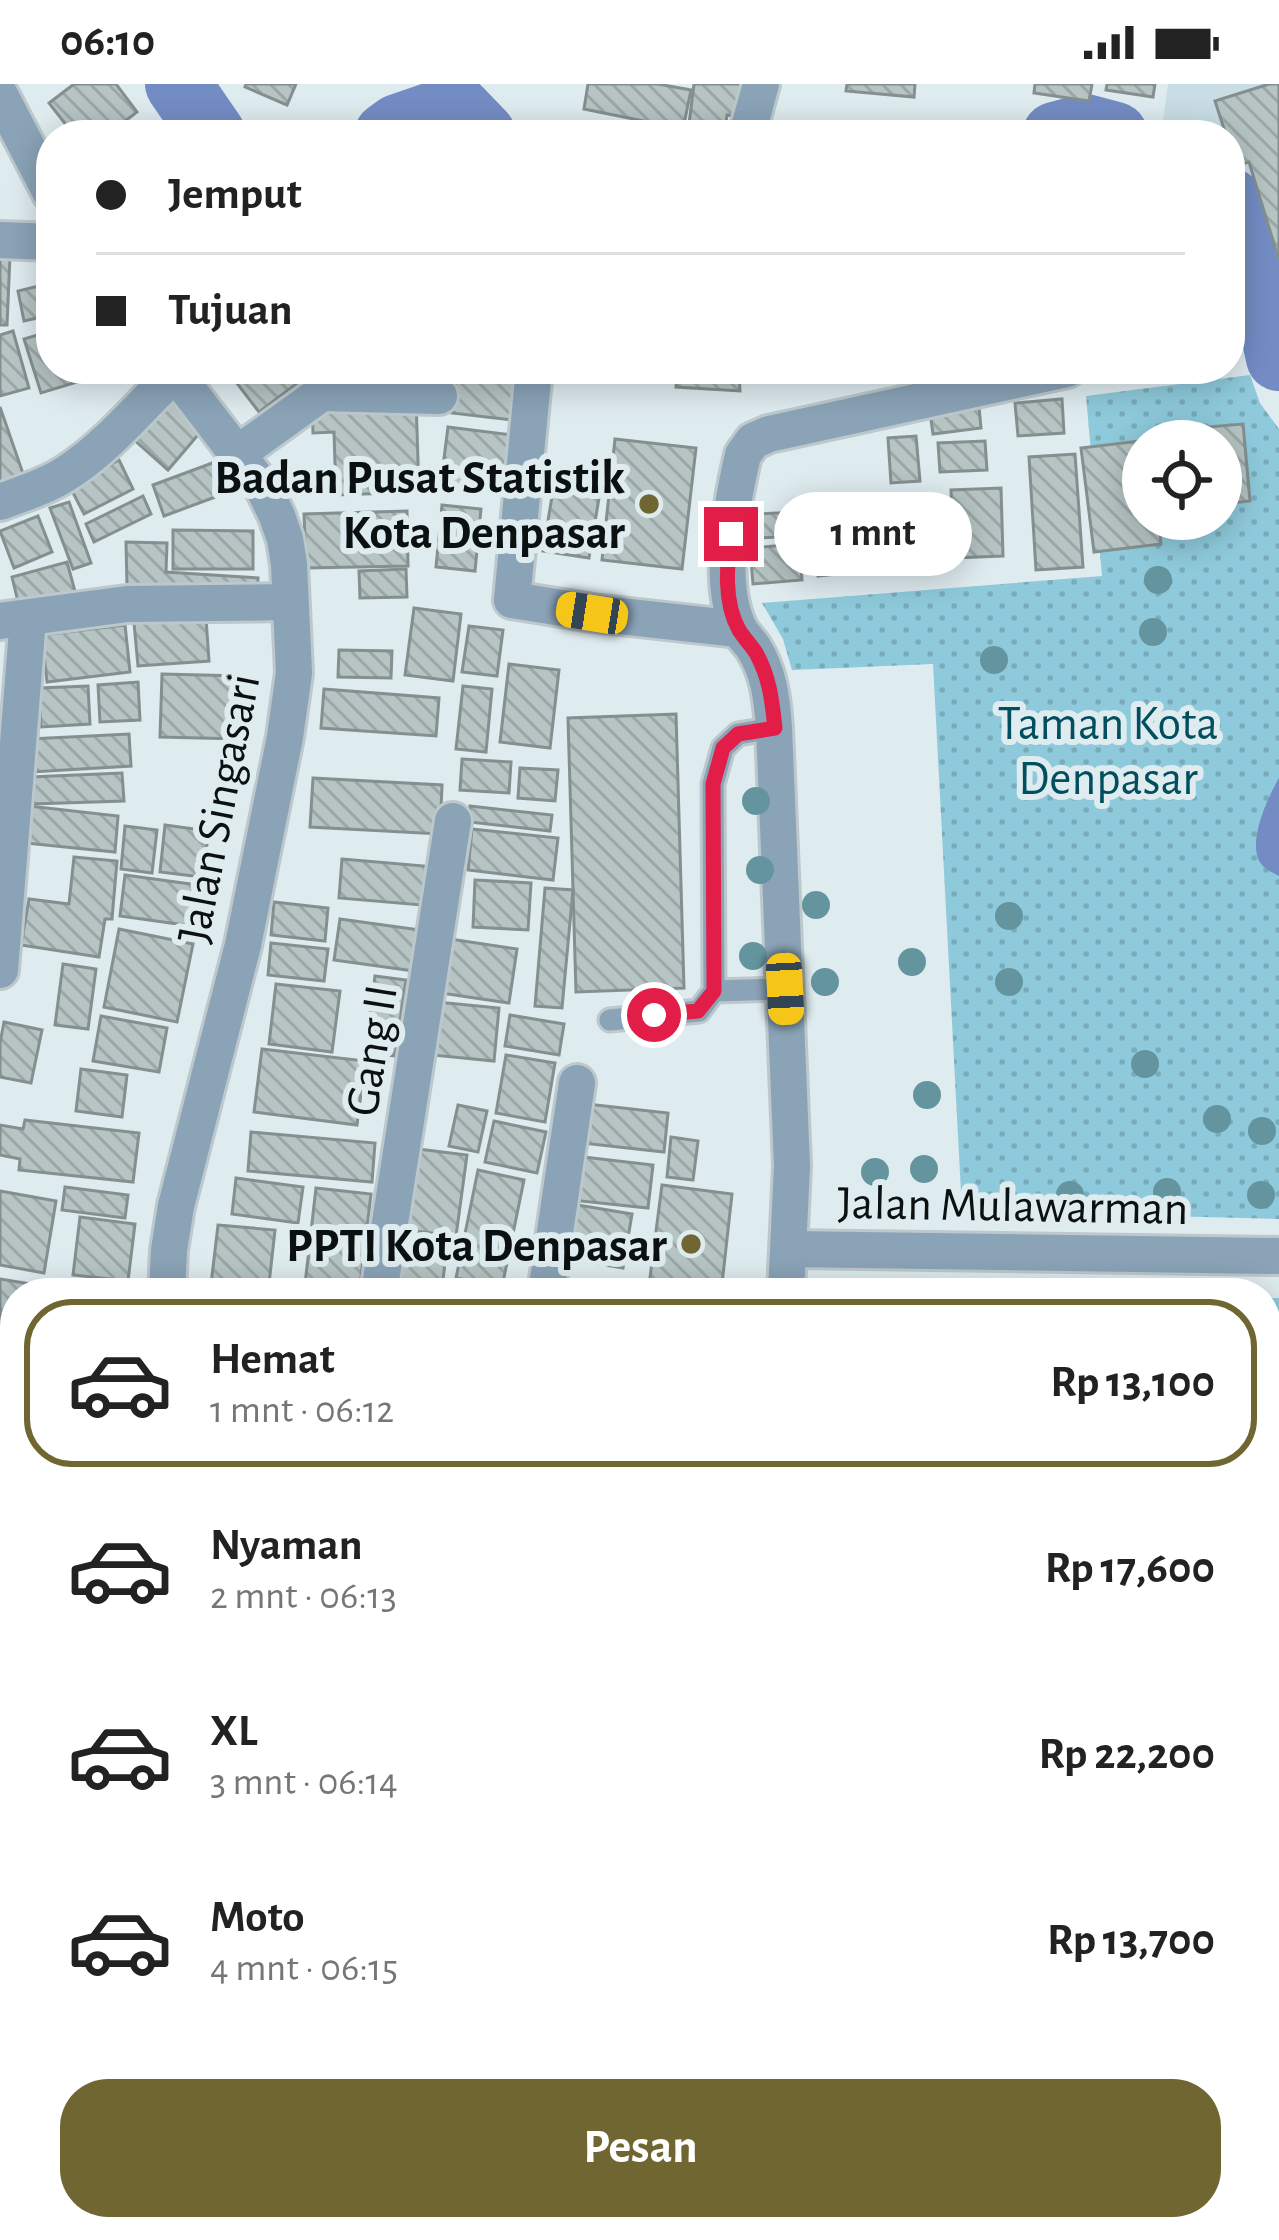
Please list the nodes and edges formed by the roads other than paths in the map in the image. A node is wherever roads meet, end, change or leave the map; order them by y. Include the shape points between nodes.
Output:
1 (761, 84) edge
2 (0, 95) edge
3 (751, 120) edge
4 (36, 164) edge
5 (0, 240) edge
6 (36, 241) edge
7 (160, 384) edge
8 (183, 384) edge
9 (319, 384) edge
10 (345, 384) edge
11 (533, 384) edge
12 (998, 384) edge
13 (439, 396) dead end
14 (237, 454) junction
15 (0, 502) edge
16 (290, 602) junction
17 (14, 620) edge
18 (738, 629) junction
19 (775, 728) junction
20 (452, 821) dead end
21 (0, 970) edge
22 (785, 989) junction
23 (714, 991) junction
24 (610, 1020) dead end
25 (577, 1083) dead end
26 (790, 1249) junction
27 (1279, 1256) edge
28 (167, 1278) edge
29 (381, 1278) edge
30 (548, 1278) edge
31 (787, 1278) edge

1 - 3 street
2 - 4 street
5 - 6 street
7 - 15 street via 87,459
8 - 14 street, Jalan Singasari
9 - 14 street
10 - 13 street
11 - 18 street via 512,600
12 - 18 street via 753,441 743,455 727,566
14 - 16 street, Jalan Singasari via 264,489 285,539
16 - 17 street via 127,604
16 - 28 street, Jalan Singasari via 294,691 243,945 176,1206
17 - 21 street
18 - 19 street via 765,671
19 - 22 street
19 - 23 lane via 738,734 723,748 713,784
20 - 29 street, Gang II
22 - 23 lane
22 - 26 street
23 - 24 lane via 698,1011
25 - 30 street
26 - 27 street, Jalan Mulawarman
26 - 31 street, Jalan Mulawarman

